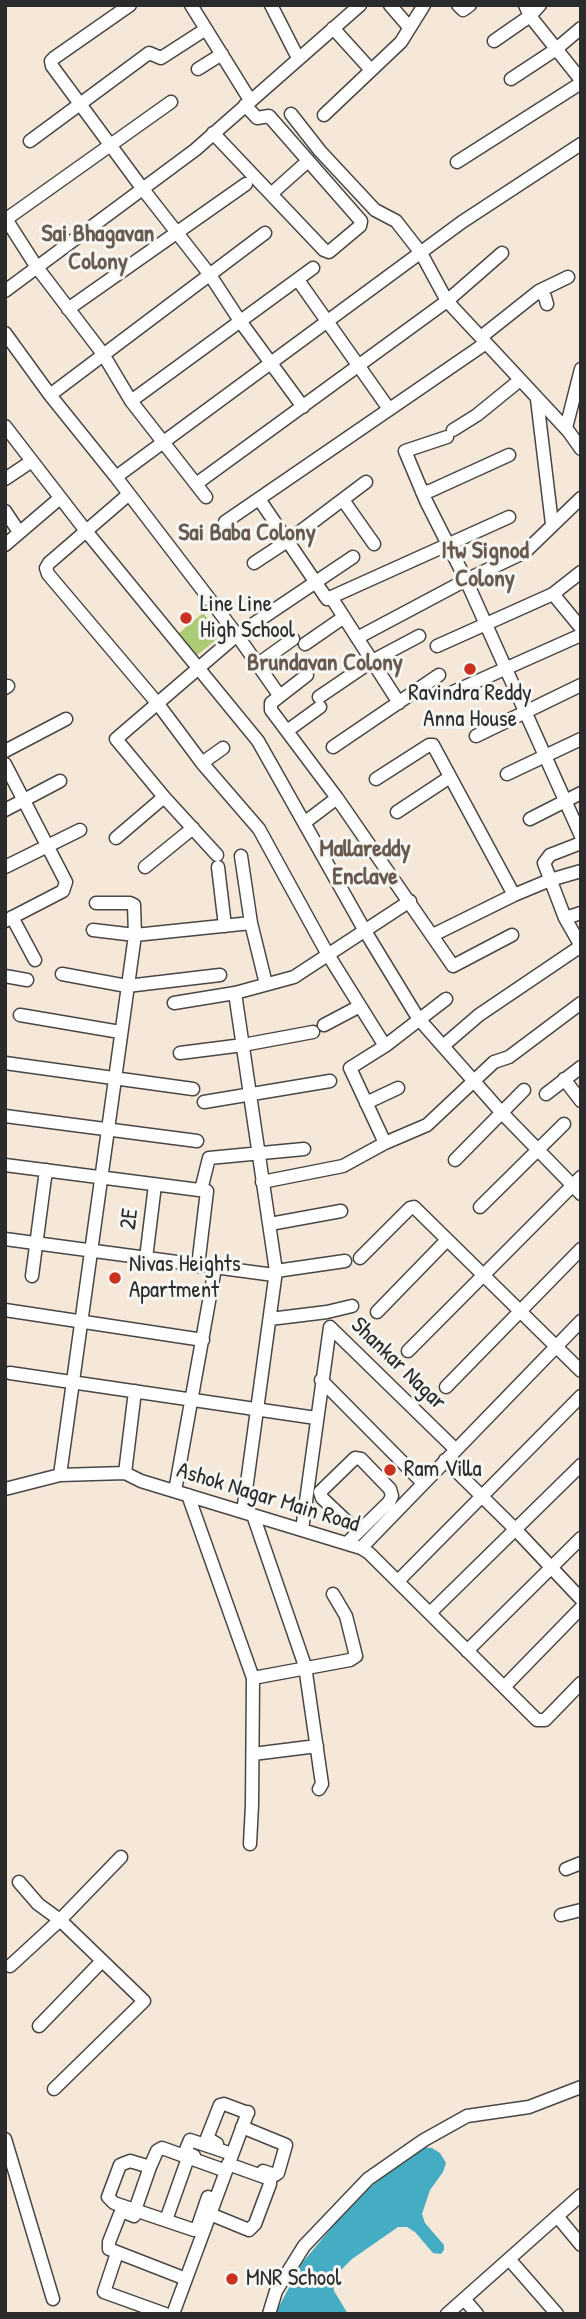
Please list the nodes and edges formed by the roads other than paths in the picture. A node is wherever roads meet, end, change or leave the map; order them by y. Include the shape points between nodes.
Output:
1 (130, 5) edge
2 (191, 5) edge
3 (271, 5) edge
4 (360, 5) edge
5 (390, 5) edge
6 (424, 5) edge
7 (458, 5) edge
8 (470, 5) edge
9 (540, 5) edge
10 (527, 11) edge
11 (409, 27) junction
12 (333, 28) junction
13 (581, 28) edge
14 (206, 29) junction
15 (494, 41) dead end
16 (555, 50) junction
17 (222, 54) junction
18 (298, 58) junction
19 (198, 69) dead end
20 (372, 70) junction
21 (510, 79) dead end
22 (581, 81) edge
23 (171, 102) dead end
24 (80, 103) junction
25 (248, 105) junction
26 (291, 114) dead end
27 (324, 115) dead end
28 (215, 135) junction
29 (30, 141) dead end
30 (581, 144) edge
31 (111, 145) junction
32 (308, 161) junction
33 (457, 162) dead end
34 (246, 184) dead end
35 (142, 188) junction
36 (271, 194) junction
37 (6, 219) edge
38 (176, 233) junction
39 (265, 233) dead end
40 (421, 253) junction
41 (502, 253) dead end
42 (36, 266) junction
43 (313, 268) dead end
44 (210, 275) junction
45 (568, 277) dead end
46 (298, 279) junction
47 (539, 290) junction
48 (5, 291) edge
49 (447, 301) junction
50 (547, 304) dead end
51 (68, 309) junction
52 (240, 321) junction
53 (326, 321) junction
54 (5, 333) edge
55 (483, 340) junction
56 (10, 351) edge
57 (103, 354) junction
58 (272, 364) junction
59 (358, 366) junction
60 (581, 369) edge
61 (520, 380) junction
62 (50, 395) junction
63 (537, 399) junction
64 (131, 401) junction
65 (303, 407) junction
66 (389, 409) junction
67 (5, 426) edge
68 (569, 432) junction
69 (163, 442) junction
70 (581, 449) edge
71 (509, 455) dead end
72 (32, 461) junction
73 (116, 477) junction
74 (5, 479) edge
75 (366, 482) dead end
76 (196, 484) junction
77 (422, 492) junction
78 (129, 494) junction
79 (206, 497) dead end
80 (60, 498) junction
81 (581, 498) edge
82 (259, 499) junction
83 (343, 500) junction
84 (5, 510) edge
85 (509, 517) dead end
86 (225, 522) dead end
87 (552, 524) junction
88 (86, 531) junction
89 (19, 532) junction
90 (289, 540) junction
91 (374, 544) dead end
92 (446, 544) junction
93 (5, 545) edge
94 (353, 557) dead end
95 (254, 563) dead end
96 (581, 572) edge
97 (466, 580) junction
98 (316, 581) junction
99 (553, 594) junction
100 (331, 597) junction
101 (344, 617) junction
102 (484, 624) junction
103 (581, 628) edge
104 (237, 635) junction
105 (581, 635) edge
106 (419, 636) dead end
107 (357, 638) junction
108 (437, 646) dead end
109 (372, 661) junction
110 (258, 664) junction
111 (197, 668) junction
112 (504, 669) junction
113 (307, 675) dead end
114 (439, 675) dead end
115 (581, 685) edge
116 (453, 692) dead end
117 (279, 695) junction
118 (399, 702) junction
119 (158, 704) junction
120 (525, 713) junction
121 (66, 719) dead end
122 (287, 731) junction
123 (476, 736) dead end
124 (581, 739) edge
125 (333, 747) dead end
126 (223, 748) dead end
127 (5, 751) edge
128 (544, 757) junction
129 (202, 763) junction
130 (5, 764) edge
131 (507, 774) dead end
132 (450, 777) junction
133 (376, 779) dead end
134 (60, 781) dead end
135 (581, 793) edge
136 (164, 797) junction
137 (337, 798) junction
138 (23, 800) junction
139 (564, 801) junction
140 (5, 810) edge
141 (397, 812) dead end
142 (530, 819) dead end
143 (304, 823) junction
144 (193, 828) junction
145 (80, 830) dead end
146 (581, 836) edge
147 (116, 838) dead end
148 (581, 843) edge
149 (47, 846) junction
150 (241, 856) dead end
151 (5, 867) edge
152 (145, 867) dead end
153 (581, 871) edge
154 (550, 880) junction
155 (514, 895) junction
156 (410, 901) junction
157 (96, 903) dead end
158 (581, 913) edge
159 (565, 918) junction
160 (9, 919) edge
161 (251, 923) junction
162 (225, 926) junction
163 (93, 930) dead end
164 (365, 930) junction
165 (433, 934) junction
166 (135, 935) junction
167 (512, 935) dead end
168 (581, 946) edge
169 (327, 953) junction
170 (35, 960) dead end
171 (62, 974) dead end
172 (220, 975) dead end
173 (5, 976) edge
174 (27, 981) dead end
175 (266, 984) junction
176 (127, 986) junction
177 (235, 993) junction
178 (446, 999) dead end
179 (174, 1003) dead end
180 (581, 1003) edge
181 (359, 1006) junction
182 (20, 1016) dead end
183 (418, 1018) junction
184 (324, 1025) dead end
185 (120, 1032) junction
186 (313, 1032) dead end
187 (243, 1045) junction
188 (385, 1046) junction
189 (443, 1046) junction
190 (180, 1053) dead end
191 (5, 1063) edge
192 (581, 1067) edge
193 (114, 1078) junction
194 (564, 1079) junction
195 (330, 1081) dead end
196 (474, 1081) junction
197 (398, 1088) dead end
198 (193, 1089) dead end
199 (524, 1090) dead end
200 (545, 1094) dead end
201 (251, 1096) junction
202 (581, 1101) edge
203 (204, 1102) dead end
204 (366, 1103) junction
205 (502, 1113) junction
206 (5, 1116) edge
207 (564, 1124) dead end
208 (107, 1129) junction
209 (197, 1141) dead end
210 (385, 1143) junction
211 (304, 1149) dead end
212 (537, 1149) junction
213 (259, 1154) junction
214 (455, 1160) dead end
215 (5, 1165) edge
216 (46, 1170) junction
217 (100, 1178) junction
218 (262, 1182) junction
219 (155, 1185) junction
220 (578, 1186) edge
221 (201, 1190) junction
222 (480, 1207) dead end
223 (341, 1211) dead end
224 (270, 1224) junction
225 (5, 1239) edge
226 (447, 1240) junction
227 (36, 1243) junction
228 (581, 1249) edge
229 (90, 1251) junction
230 (146, 1258) junction
231 (360, 1258) dead end
232 (345, 1261) dead end
233 (198, 1266) junction
234 (215, 1268) junction
235 (275, 1273) junction
236 (32, 1276) dead end
237 (484, 1277) junction
238 (352, 1306) dead end
239 (5, 1310) edge
240 (520, 1311) junction
241 (327, 1312) junction
242 (377, 1312) dead end
243 (270, 1319) junction
244 (81, 1320) junction
245 (581, 1321) edge
246 (330, 1327) junction
247 (203, 1340) junction
248 (556, 1347) junction
249 (408, 1351) dead end
250 (581, 1371) edge
251 (10, 1373) dead end
252 (321, 1380) junction
253 (73, 1382) junction
254 (446, 1387) dead end
255 (135, 1391) junction
256 (581, 1396) edge
257 (192, 1399) junction
258 (256, 1410) junction
259 (316, 1418) junction
260 (455, 1449) junction
261 (444, 1460) junction
262 (581, 1465) edge
263 (125, 1473) junction
264 (60, 1475) junction
265 (423, 1483) junction
266 (5, 1489) edge
267 (182, 1493) junction
268 (481, 1496) junction
269 (248, 1514) junction
270 (515, 1529) junction
271 (302, 1530) junction
272 (358, 1532) junction
273 (581, 1538) edge
274 (347, 1544) junction
275 (360, 1548) junction
276 (552, 1567) junction
277 (398, 1581) junction
278 (333, 1594) dead end
279 (581, 1599) edge
280 (581, 1608) edge
281 (430, 1613) junction
282 (467, 1651) junction
283 (305, 1666) junction
284 (253, 1678) junction
285 (581, 1683) edge
286 (504, 1687) junction
287 (317, 1746) junction
288 (253, 1754) junction
289 (319, 1789) dead end
290 (250, 1844) dead end
291 (121, 1857) dead end
292 (581, 1863) edge
293 (566, 1869) dead end
294 (5, 1885) edge
295 (581, 1910) edge
296 (561, 1915) dead end
297 (60, 1920) junction
298 (102, 1961) junction
299 (10, 1966) dead end
300 (39, 2026) dead end
301 (581, 2087) edge
302 (54, 2089) dead end
303 (244, 2123) junction
304 (5, 2139) edge
305 (253, 2140) dead end
306 (188, 2158) junction
307 (227, 2160) junction
308 (150, 2167) junction
309 (581, 2195) edge
310 (211, 2198) junction
311 (135, 2210) junction
312 (210, 2214) junction
313 (557, 2216) junction
314 (166, 2220) junction
315 (201, 2231) junction
316 (581, 2245) edge
317 (117, 2253) junction
318 (509, 2259) junction
319 (186, 2279) junction
320 (53, 2299) dead end
321 (464, 2299) junction
322 (164, 2313) edge
323 (173, 2314) edge
324 (269, 2314) edge
325 (447, 2314) edge
326 (477, 2314) edge
327 (557, 2314) edge

1 - 24 street via 51,61
2 - 14 street
3 - 18 street
4 - 12 street
5 - 11 street
6 - 11 street
7 - 8 street via 463,10
9 - 10 street
10 - 15 street
10 - 16 street
11 - 20 street via 401,42
12 - 18 street
12 - 20 street
13 - 16 street
14 - 17 street
14 - 24 street via 160,58 149,53
16 - 21 street
16 - 22 street
17 - 19 street
17 - 25 street
18 - 25 street
20 - 27 street
22 - 33 street
23 - 31 street
24 - 29 street
24 - 31 street
25 - 28 street
25 - 32 street via 257,118 269,116
26 - 40 street via 375,210 396,221
28 - 35 street
28 - 36 street
30 - 40 street
31 - 35 street
31 - 37 street
32 - 36 street
32 - 36 street via 360,226 329,252
34 - 38 street
35 - 38 street
35 - 42 street
37 - 42 street
38 - 44 street
38 - 51 street
39 - 44 street
40 - 49 street
40 - 53 street
41 - 49 street
42 - 48 street
42 - 51 street
43 - 46 street
44 - 52 street
44 - 57 street
45 - 47 street
46 - 52 street
46 - 53 street
47 - 50 street
47 - 55 street
49 - 55 street
49 - 59 street
51 - 57 street
52 - 58 street
52 - 64 street
53 - 58 street
53 - 59 street
54 - 56 street
55 - 61 street
55 - 66 street
56 - 62 street
57 - 62 street
57 - 64 street
58 - 65 street
58 - 69 street
59 - 65 street
59 - 66 street
60 - 68 street via 566,428
61 - 63 street
61 - 77 street via 450,434 405,451
62 - 73 street
63 - 68 street
63 - 87 street
64 - 69 street
65 - 76 street
66 - 82 street
67 - 72 street
68 - 70 street
69 - 73 street
69 - 76 street
71 - 77 street
72 - 74 street
72 - 80 street
73 - 78 street
75 - 83 street
76 - 79 street
77 - 92 street
78 - 88 street
78 - 104 street
80 - 88 street
80 - 89 street
81 - 87 street
82 - 86 street
82 - 90 street
83 - 90 street
83 - 91 street
84 - 89 street
85 - 92 street
87 - 97 street via 525,552
88 - 111 street
88 - 119 street via 49,563 48,574
89 - 93 street
90 - 95 street
90 - 98 street
92 - 97 street
92 - 100 street
94 - 98 street
96 - 99 street
97 - 102 street
97 - 107 street
98 - 100 street via 327,599
98 - 104 street
99 - 102 street
99 - 103 street
100 - 101 street
101 - 107 street
101 - 110 street
102 - 108 street
102 - 112 street
104 - 110 street
104 - 111 street
105 - 112 street
106 - 109 street
107 - 109 street
109 - 118 street
109 - 122 street
110 - 117 street
111 - 119 street
111 - 143 street via 258,741
112 - 116 street
112 - 120 street
113 - 117 street
114 - 118 street
115 - 120 street
117 - 122 street via 270,707
118 - 125 street
119 - 129 street
119 - 136 street via 116,739
120 - 123 street
120 - 128 street
121 - 127 street
122 - 137 street
124 - 128 street
126 - 129 street
128 - 131 street
128 - 139 street
129 - 169 street via 259,829
130 - 138 street
132 - 133 street via 431,744
132 - 141 street
132 - 155 street
134 - 138 street
135 - 139 street
136 - 144 street
136 - 147 street
137 - 143 street
137 - 156 street
138 - 140 street
138 - 149 street
139 - 142 street
139 - 146 street
143 - 164 street
144 - 152 street
144 - 162 street via 218,861
145 - 149 street
148 - 154 street via 545,859
149 - 151 street
149 - 160 street via 65,882 63,891
150 - 161 street
153 - 154 street
154 - 155 street
154 - 159 street
155 - 165 street
156 - 164 street
156 - 165 street
157 - 166 street via 134,905
158 - 159 street
159 - 168 street
160 - 170 street
161 - 162 street
161 - 175 street
162 - 166 street
163 - 166 street
164 - 169 street
164 - 183 street
165 - 167 street via 455,969
166 - 176 street
168 - 189 street via 479,1015
169 - 175 street via 293,977
169 - 181 street
171 - 176 street
172 - 176 street
173 - 174 street
175 - 177 street
176 - 185 street
177 - 179 street
177 - 187 street
178 - 183 street
180 - 196 street via 509,1057 494,1062
181 - 184 street
181 - 188 street
182 - 185 street
183 - 188 street
183 - 189 street
185 - 193 street
186 - 187 street
187 - 190 street
187 - 201 street
188 - 204 street via 350,1068
189 - 196 street
191 - 193 street
192 - 194 street
193 - 198 street
193 - 208 street
194 - 200 street
194 - 202 street
195 - 201 street
196 - 205 street
196 - 210 street via 427,1125
197 - 204 street
199 - 205 street
201 - 203 street
201 - 213 street
204 - 210 street
205 - 212 street
205 - 214 street
206 - 208 street
207 - 212 street
208 - 209 street
208 - 217 street
210 - 218 street via 343,1166
211 - 213 street
212 - 220 street
212 - 222 street
213 - 218 street
213 - 221 street via 209,1158
215 - 216 street
216 - 217 street
216 - 227 street
217 - 219 street
217 - 229 street
218 - 224 street
219 - 221 street
219 - 230 street, 2E
220 - 237 street
221 - 233 street via 207,1191
223 - 224 street
224 - 235 street
225 - 227 street
226 - 231 street via 412,1207
226 - 237 street
226 - 242 street
227 - 229 street
227 - 236 street
228 - 240 street
229 - 230 street
229 - 244 street
230 - 233 street
232 - 235 street
233 - 234 street
234 - 235 street
234 - 247 street
235 - 243 street
237 - 240 street
237 - 249 street
238 - 241 street
239 - 244 street
240 - 248 street
240 - 254 street
241 - 243 street
241 - 246 street
243 - 258 street
244 - 247 street
244 - 253 street
245 - 248 street
246 - 252 street, Shankar Nagar
246 - 260 street, Shankar Nagar
247 - 257 street
248 - 250 street
248 - 260 street
251 - 253 street
252 - 259 street, Shankar Nagar
252 - 265 street
253 - 255 street
253 - 264 street
255 - 257 street
255 - 263 street
256 - 268 street
257 - 258 street
257 - 267 street
258 - 259 street
258 - 269 street
259 - 271 street, Shankar Nagar
260 - 261 street
261 - 265 street
261 - 268 street
262 - 270 street
263 - 264 street, Ashok Nagar Main Road
263 - 267 street, Ashok Nagar Main Road
264 - 266 street, Ashok Nagar Main Road
265 - 275 street
267 - 269 street, Ashok Nagar Main Road
267 - 284 street
268 - 270 street
268 - 277 street
269 - 271 street, Ashok Nagar Main Road
269 - 283 street
270 - 276 street
270 - 281 street
271 - 274 street, Ashok Nagar Main Road
272 - 272 street via 389,1502 392,1493 355,1458 320,1492
272 - 274 street
273 - 276 street
274 - 275 street, Ashok Nagar Main Road
275 - 277 street, Ashok Nagar Main Road
276 - 279 street
276 - 282 street
277 - 281 street, Ashok Nagar Main Road
278 - 283 street via 346,1616 356,1656
280 - 286 street
281 - 282 street, Ashok Nagar Main Road
282 - 286 street, Ashok Nagar Main Road
283 - 284 street
283 - 287 street
284 - 288 street
285 - 286 street, Ashok Nagar Main Road via 545,1720 537,1720
287 - 288 street
287 - 289 street
288 - 290 street
291 - 297 street
292 - 293 street
294 - 297 street via 19,1882
295 - 296 street
297 - 298 street
297 - 299 street
298 - 300 street
298 - 302 street via 144,2001
301 - 324 street via 529,2107 467,2116 368,2179 304,2246 276,2291
303 - 305 street
303 - 307 street
303 - 307 street via 221,2104 207,2137
303 - 307 street via 286,2145 279,2171 275,2175
304 - 320 street
306 - 307 street
306 - 308 street via 162,2148
306 - 314 street
307 - 310 street
307 - 312 street via 271,2183 250,2230
308 - 311 street
308 - 311 street via 130,2161 120,2165 108,2197
309 - 313 street
310 - 312 street
310 - 315 street
311 - 314 street
312 - 315 street
313 - 316 street
313 - 318 street
314 - 315 street
315 - 317 street via 122,2213 109,2242
315 - 319 street
317 - 319 street
317 - 322 street via 104,2292
318 - 321 street
318 - 327 street
319 - 323 street
321 - 325 street
321 - 326 street

